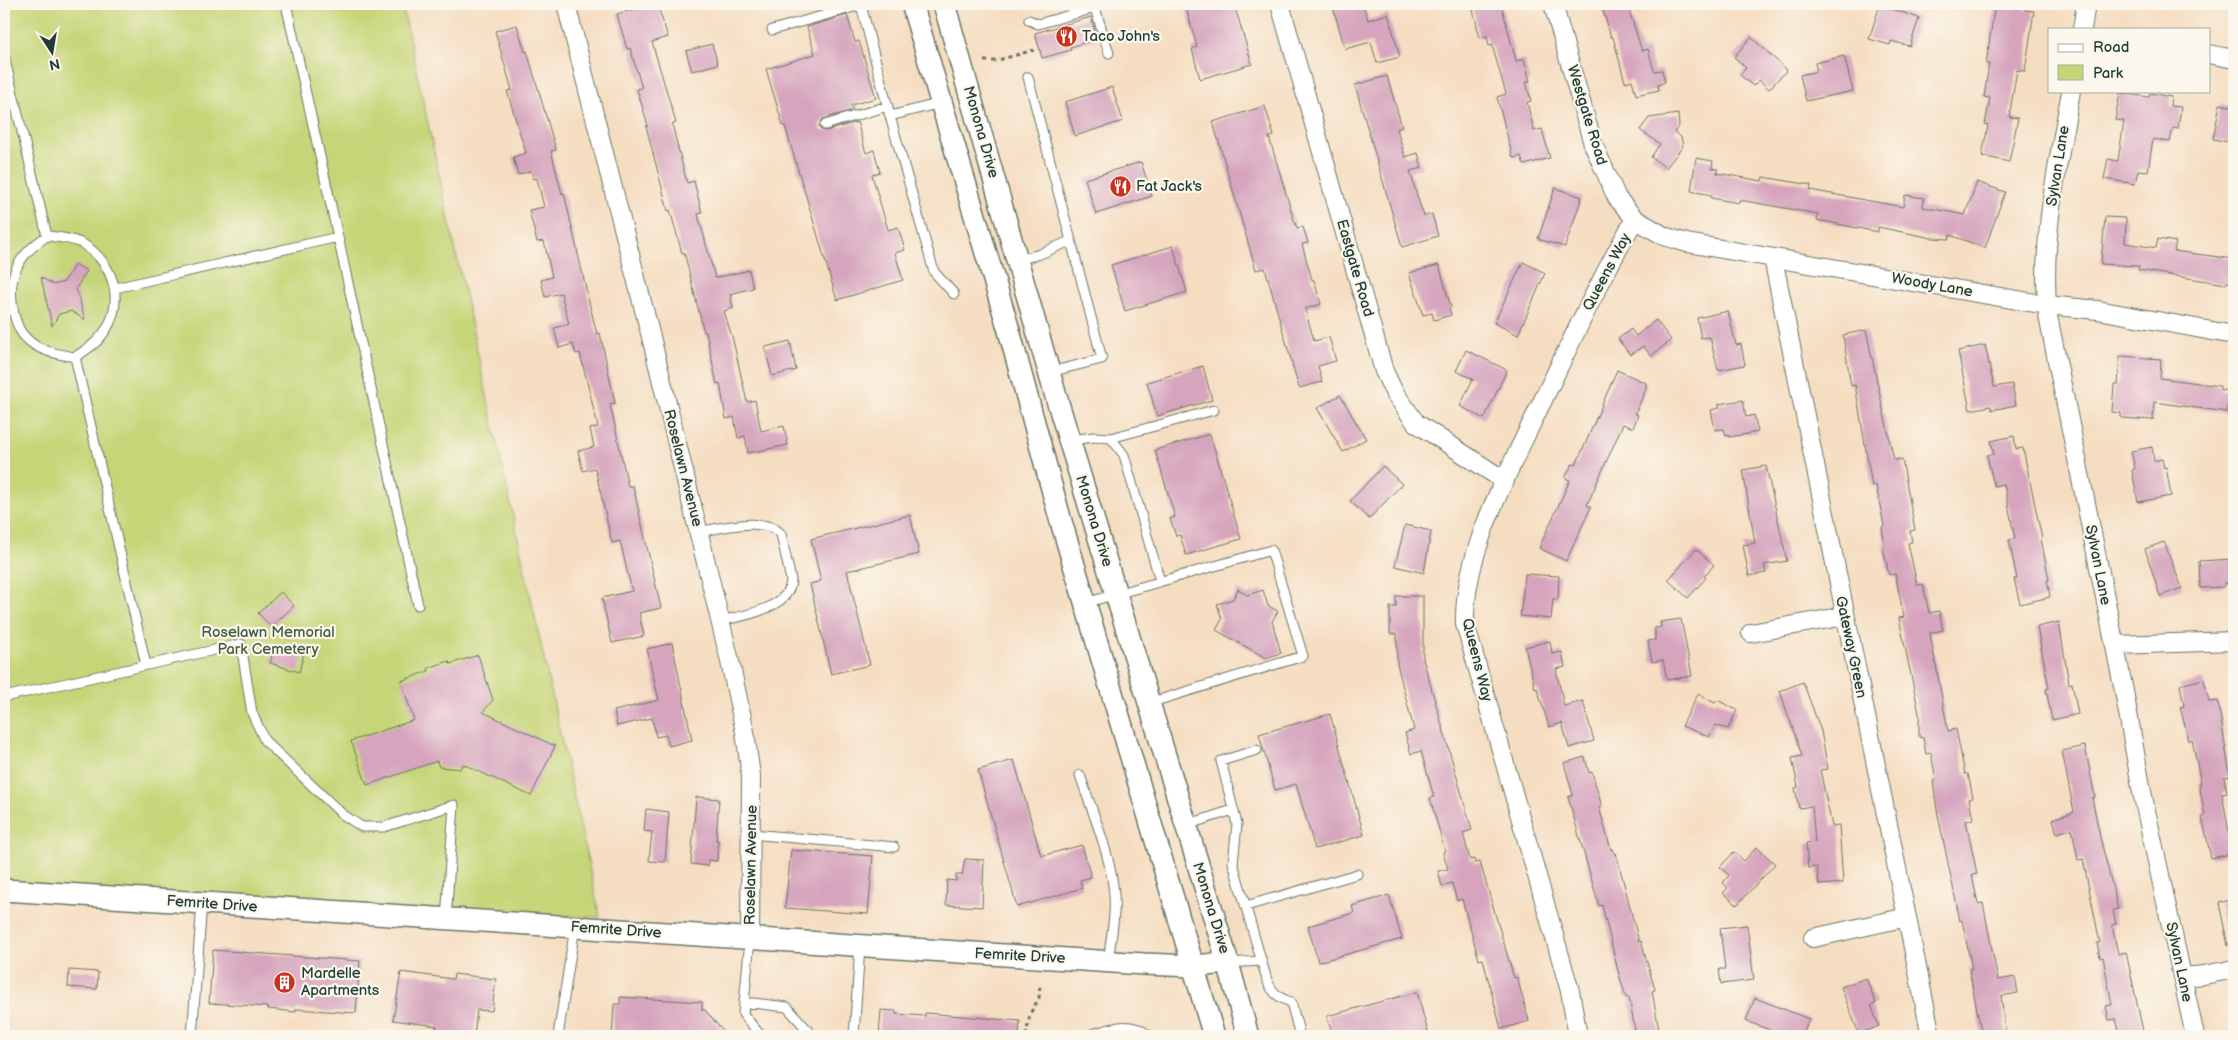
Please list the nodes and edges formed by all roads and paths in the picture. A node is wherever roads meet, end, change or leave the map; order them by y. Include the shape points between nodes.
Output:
1 (286, 4) edge
2 (566, 4) edge
3 (912, 4) edge
4 (944, 4) edge
5 (1280, 4) edge
6 (1553, 4) edge
7 (2086, 4) edge
8 (1029, 20) dead end
9 (2082, 28) edge
10 (772, 30) dead end
11 (1034, 50) dead end
12 (1109, 54) dead end
13 (2210, 54) edge
14 (4, 56) edge
15 (2234, 59) edge
16 (984, 61) dead end
17 (1028, 77) dead end
18 (2071, 92) edge
19 (941, 103) junction
20 (888, 106) junction
21 (890, 116) junction
22 (824, 125) dead end
23 (1636, 219) junction
24 (47, 236) junction
25 (338, 237) junction
26 (1070, 242) junction
27 (1773, 258) junction
28 (1017, 260) junction
29 (115, 288) junction
30 (954, 294) dead end
31 (2047, 305) junction
32 (8, 309) edge
33 (2234, 335) edge
34 (75, 357) junction
35 (1050, 372) junction
36 (1214, 410) dead end
37 (1111, 438) junction
38 (1069, 440) junction
39 (1505, 480) junction
40 (699, 532) junction
41 (1160, 582) junction
42 (1116, 594) junction
43 (1085, 603) junction
44 (418, 605) dead end
45 (1845, 616) junction
46 (720, 621) junction
47 (1751, 633) dead end
48 (2234, 641) edge
49 (2115, 645) junction
50 (146, 665) junction
51 (4, 697) edge
52 (1148, 703) junction
53 (1257, 750) dead end
54 (1080, 775) dead end
55 (1233, 810) junction
56 (1185, 826) junction
57 (752, 834) junction
58 (894, 847) dead end
59 (1357, 874) dead end
60 (4, 890) edge
61 (202, 903) junction
62 (1246, 906) junction
63 (1906, 917) junction
64 (446, 919) junction
65 (575, 927) junction
66 (1813, 938) dead end
67 (750, 939) junction
68 (860, 946) junction
69 (1262, 961) junction
70 (1108, 962) junction
71 (1228, 963) junction
72 (1193, 966) junction
73 (2234, 969) edge
74 (2183, 976) junction
75 (1040, 983) dead end
76 (744, 1002) junction
77 (192, 1036) edge
78 (558, 1036) edge
79 (761, 1036) edge
80 (813, 1036) edge
81 (854, 1036) edge
82 (1026, 1036) edge
83 (1086, 1036) edge
84 (1149, 1036) edge
85 (1214, 1036) edge
86 (1248, 1036) edge
87 (1300, 1036) edge
88 (1578, 1036) edge
89 (1931, 1036) edge
90 (2195, 1036) edge

1 - 25 lane
2 - 40 street, Roselawn Avenue
3 - 19 street, Monona Drive
4 - 28 street, Monona Drive
5 - 39 street, Eastgate Road via 1384,371 1394,392 1416,422
6 - 23 street, Westgate Road via 1596,153 1618,198
7 - 9 street
8 - 12 lane via 1038,24 1094,8
10 - 20 lane via 861,5
11 - 16 path
13 - 15 street
14 - 24 lane
17 - 26 lane
18 - 31 street, Sylvan Lane via 2053,193 2045,265
19 - 21 lane
19 - 43 street, Monona Drive
20 - 21 lane
20 - 22 lane
21 - 30 lane via 934,272
23 - 27 street, Woody Lane via 1664,236 1687,243
23 - 39 street, Queens Way via 1603,275
24 - 29 lane via 81,243 101,260 110,272
24 - 32 lane via 31,246 19,263 11,282
25 - 29 lane
25 - 44 lane
26 - 28 lane
26 - 35 lane via 1102,359
27 - 31 street, Woody Lane
27 - 45 street, Gateway Green
28 - 35 street, Monona Drive
29 - 34 lane via 116,298 107,327 98,340
31 - 33 street, Woody Lane via 2098,310
31 - 49 street, Sylvan Lane
32 - 34 lane via 24,337 36,346 50,353
34 - 50 lane
35 - 38 street, Monona Drive
36 - 37 lane
37 - 38 lane
37 - 41 lane via 1124,455
38 - 42 street, Monona Drive
39 - 88 street, Queens Way via 1472,560 1465,624 1570,991
40 - 46 street, Roselawn Avenue
40 - 46 lane via 754,525 772,528 782,534 791,580 786,594 756,613
41 - 42 lane
41 - 52 lane via 1271,550 1303,656
42 - 43 lane
42 - 52 street, Monona Drive
43 - 72 street, Monona Drive
45 - 47 street
45 - 63 street, Gateway Green
46 - 57 street, Roselawn Avenue via 745,732 751,776
48 - 49 street
49 - 74 street, Sylvan Lane via 2142,792
50 - 51 lane
50 - 64 lane via 241,644 252,713 264,741 342,814 362,827 384,827 454,805
52 - 56 street, Monona Drive
53 - 55 lane via 1221,761
54 - 70 lane via 1114,886
55 - 56 lane
55 - 62 lane via 1237,835 1233,863
56 - 71 street, Monona Drive
57 - 58 lane
57 - 67 street, Roselawn Avenue
59 - 62 lane
60 - 61 street, Femrite Drive
61 - 64 street, Femrite Drive
61 - 77 lane
62 - 69 lane
63 - 66 street
63 - 89 street, Gateway Green
64 - 65 street, Femrite Drive
65 - 67 street, Femrite Drive
65 - 78 lane
67 - 68 street, Femrite Drive
67 - 76 lane
68 - 70 street, Femrite Drive
68 - 81 lane
69 - 71 lane
69 - 87 lane via 1272,992 1291,1002
70 - 72 street, Femrite Drive
71 - 72 street, Femrite Drive
71 - 86 street, Monona Drive
72 - 85 street, Monona Drive
73 - 74 street
74 - 90 street, Sylvan Lane
75 - 82 path via 1039,998 1030,1014
76 - 79 lane via 743,1014
76 - 80 lane via 787,1007
83 - 84 lane via 1132,1026

